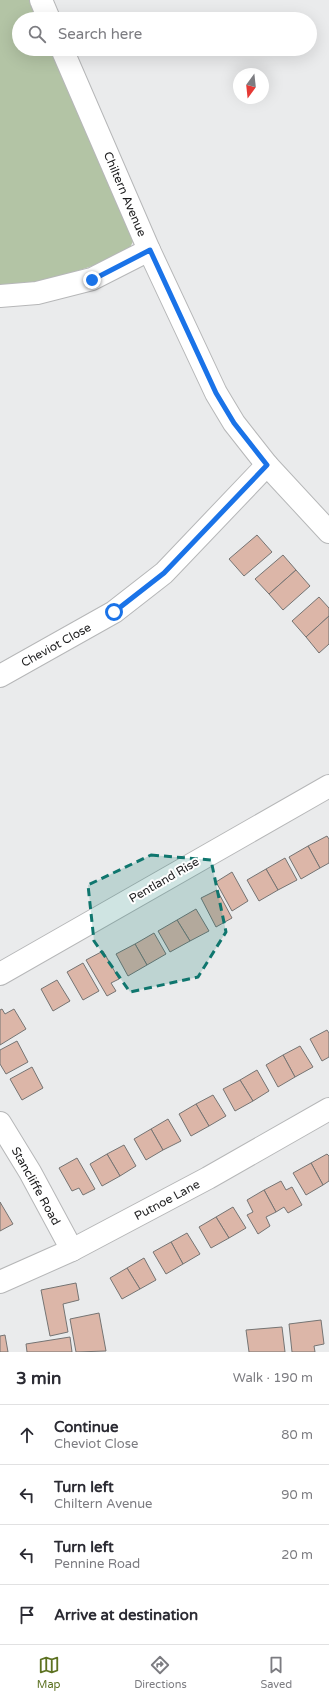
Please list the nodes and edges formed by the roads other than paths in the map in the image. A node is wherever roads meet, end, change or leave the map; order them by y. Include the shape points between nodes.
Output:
1 (41, 0) edge
2 (46, 12) edge
3 (65, 56) edge
4 (150, 250) junction
5 (0, 296) edge
6 (267, 465) junction
7 (329, 532) edge
8 (0, 676) edge
9 (329, 786) edge
10 (0, 974) edge
11 (329, 1109) edge
12 (0, 1123) edge
13 (72, 1250) junction
14 (0, 1282) edge

1 - 2 street
3 - 4 street, Chiltern Avenue
4 - 5 street via 92,280 37,293
4 - 6 street, Chiltern Avenue via 216,393 234,423
6 - 7 street, Chiltern Avenue
6 - 8 street, Cheviot Close via 164,573 114,612
9 - 10 street, Pentland Rise
11 - 13 street, Putnoe Lane via 208,1178
12 - 13 street, Stancliffe Road
13 - 14 street, Putnoe Lane

